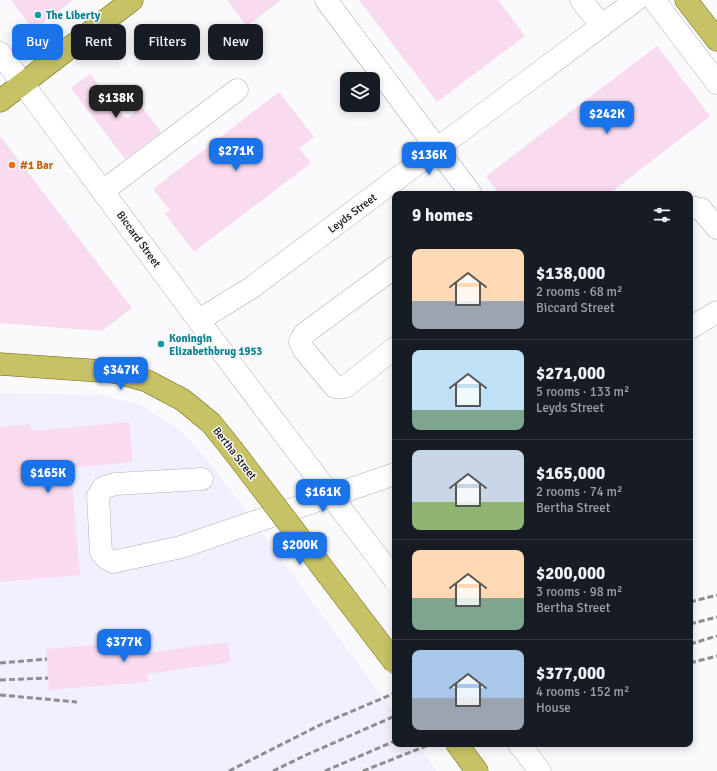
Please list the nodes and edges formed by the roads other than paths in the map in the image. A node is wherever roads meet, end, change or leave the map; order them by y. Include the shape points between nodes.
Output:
1 (132, 0) edge
2 (326, 0) edge
3 (581, 0) edge
4 (636, 0) edge
5 (654, 0) edge
6 (686, 0) edge
7 (602, 26) junction
8 (717, 40) edge
9 (0, 52) edge
10 (23, 83) junction
11 (717, 83) edge
12 (237, 90) dead end
13 (0, 101) edge
14 (437, 149) junction
15 (103, 191) junction
16 (469, 191) edge
17 (693, 208) edge
18 (717, 228) edge
19 (392, 269) edge
20 (717, 312) edge
21 (199, 322) junction
22 (693, 326) edge
23 (392, 350) edge
24 (0, 364) edge
25 (392, 475) edge
26 (202, 479) dead end
27 (392, 576) edge
28 (392, 659) edge
29 (458, 747) edge
30 (521, 747) edge
31 (477, 771) edge
32 (540, 771) edge

1 - 10 main road
2 - 14 street
3 - 7 street
4 - 7 street, Leyds Street
5 - 11 street
6 - 8 main road
7 - 14 street, Leyds Street
9 - 10 street, Biccard Street
10 - 13 main road
10 - 15 street, Biccard Street
12 - 15 street
14 - 16 street
14 - 21 street, Leyds Street via 251,288
15 - 21 street, Biccard Street
17 - 18 street via 701,209
19 - 23 street via 304,334 300,342 335,387 340,388 345,387
20 - 22 street
21 - 27 street, Biccard Street, bridge
24 - 28 main road, Bertha Street, bridge via 115,372 147,381 183,400 211,423 232,449
25 - 26 street via 181,547 114,562 101,552 98,496 103,488 115,484
29 - 31 main road
30 - 32 street

